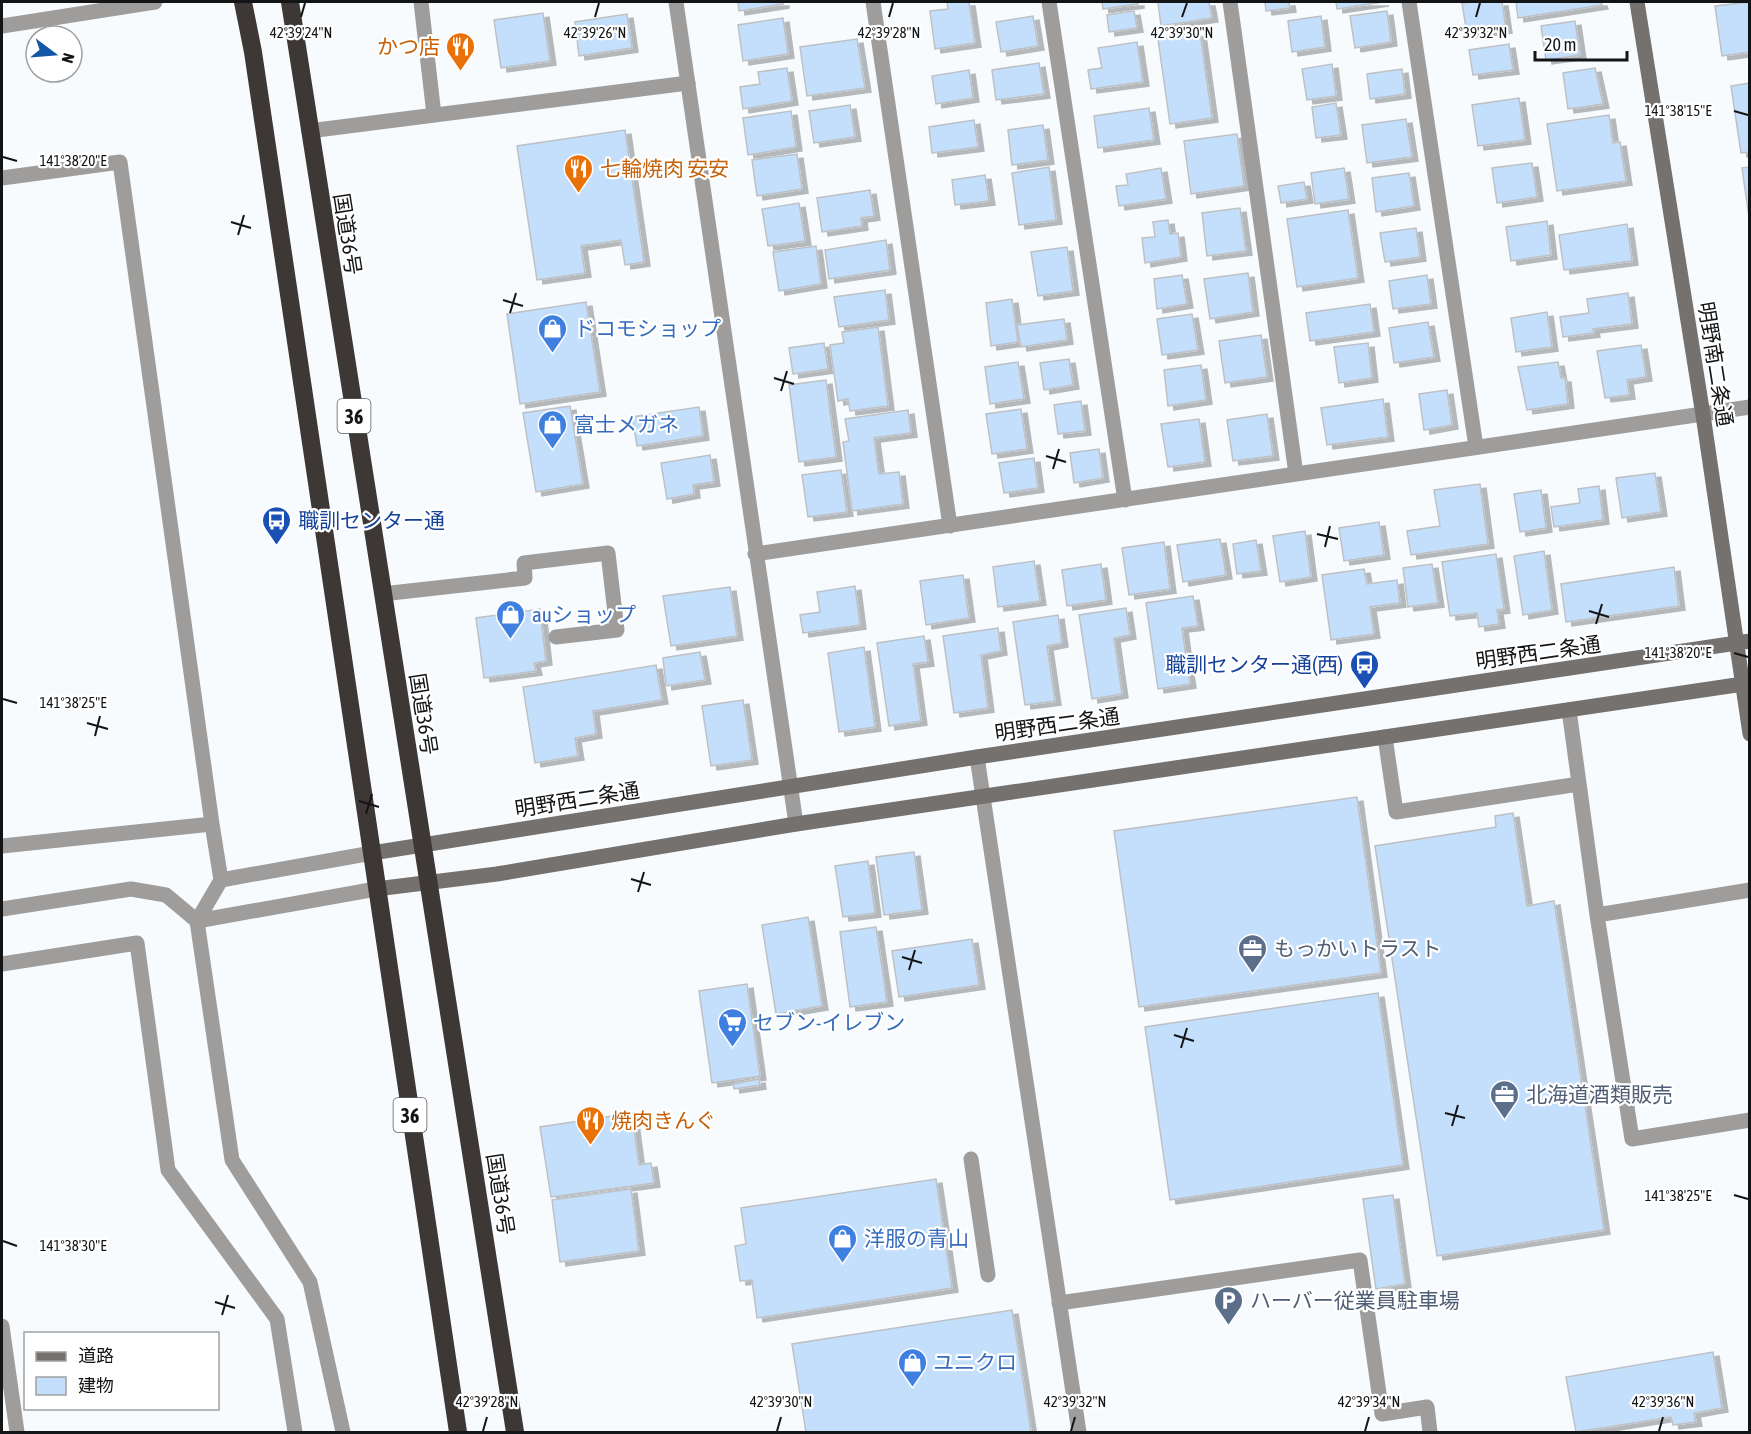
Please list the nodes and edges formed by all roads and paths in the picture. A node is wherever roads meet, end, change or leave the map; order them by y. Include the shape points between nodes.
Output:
1 (155, 2) edge
2 (243, 2) edge
3 (290, 2) edge
4 (421, 2) edge
5 (676, 2) edge
6 (873, 2) edge
7 (1049, 2) edge
8 (1230, 2) edge
9 (1409, 2) edge
10 (1637, 2) edge
11 (2, 26) edge
12 (688, 83) junction
13 (434, 115) junction
14 (309, 130) junction
15 (2, 178) edge
16 (1749, 407) edge
17 (1703, 415) junction
18 (1476, 447) junction
19 (1296, 474) junction
20 (1125, 500) junction
21 (950, 526) junction
22 (755, 554) junction
23 (382, 594) junction
24 (556, 637) dead end
25 (1743, 642) edge
26 (1746, 684) edge
27 (1569, 710) junction
28 (1749, 734) edge
29 (1385, 737) junction
30 (977, 757) junction
31 (1579, 784) junction
32 (791, 786) junction
33 (982, 797) junction
34 (212, 824) junction
35 (796, 824) junction
36 (422, 845) junction
37 (2, 846) edge
38 (372, 853) junction
39 (221, 880) junction
40 (430, 884) junction
41 (376, 889) junction
42 (1749, 890) edge
43 (2, 909) edge
44 (1597, 915) junction
45 (197, 921) junction
46 (2, 964) edge
47 (1749, 1120) edge
48 (971, 1159) dead end
49 (988, 1275) dead end
50 (1059, 1303) junction
51 (2, 1326) edge
52 (17, 1432) edge
53 (295, 1432) edge
54 (343, 1432) edge
55 (458, 1432) edge
56 (515, 1432) edge
57 (1079, 1432) edge
58 (1430, 1432) edge

1 - 11 street
2 - 38 highway, 36 via 259,87
3 - 14 highway, 国道36号 / 36
4 - 13 street
5 - 12 street
6 - 21 street
7 - 20 street
8 - 19 street
9 - 18 street
10 - 17 street, 明野南二条通
12 - 13 street
12 - 22 street
13 - 14 street
14 - 23 highway, 国道36号 / 36
15 - 34 street via 120,162
16 - 17 street
17 - 18 street
17 - 25 street, 明野南二条通
18 - 19 street
19 - 20 street
20 - 21 street
21 - 22 street
22 - 32 street
23 - 24 street via 525,578 524,563 608,553 617,630
23 - 36 highway, 国道36号 / 36
25 - 26 street, 明野南二条通
25 - 30 street, 明野西二条通
26 - 27 street
26 - 28 street, 明野南二条通
27 - 29 street
27 - 31 street
29 - 31 street via 1396,812
29 - 33 street
30 - 32 street, 明野西二条通
30 - 33 street
31 - 44 street
32 - 35 street
32 - 36 street, 明野西二条通
33 - 35 street
33 - 50 street
34 - 37 street
34 - 39 street
35 - 40 street
36 - 38 street, 明野西二条通
36 - 40 highway, 国道36号 / 36
38 - 39 street
38 - 41 highway, 36
39 - 45 street
40 - 41 street
40 - 56 highway, 国道36号 / 36
41 - 45 street
41 - 55 highway, 36
42 - 44 street
43 - 45 street via 131,889 166,896
44 - 47 street via 1632,1139
45 - 54 street via 232,1160 310,1282
46 - 53 street via 136,943 168,1170 277,1319
48 - 49 street
50 - 57 street
50 - 58 street via 1360,1260 1382,1414 1426,1407
51 - 52 street

